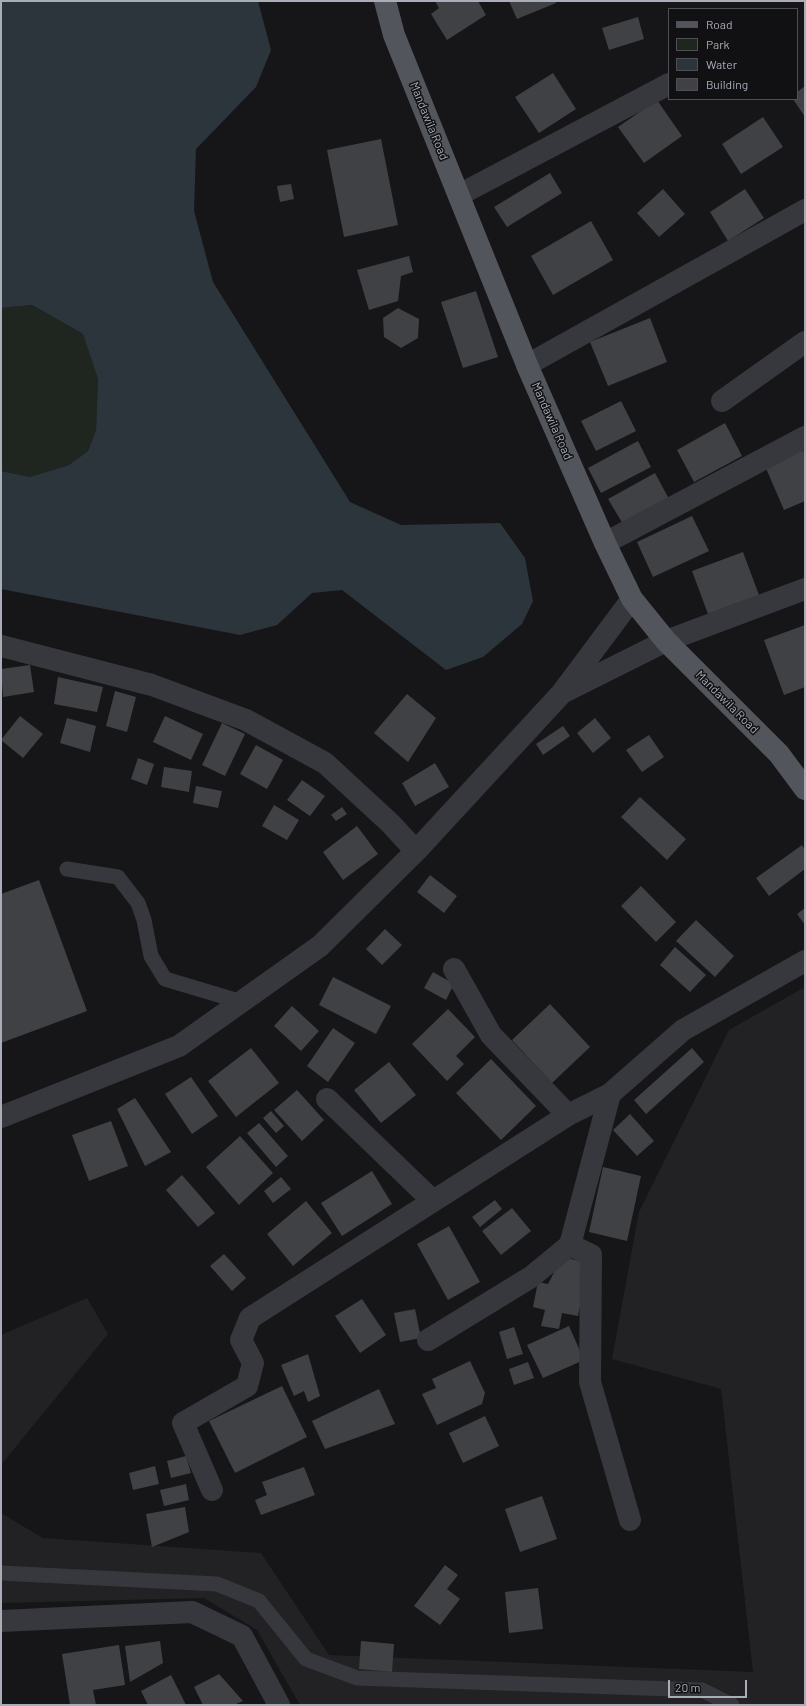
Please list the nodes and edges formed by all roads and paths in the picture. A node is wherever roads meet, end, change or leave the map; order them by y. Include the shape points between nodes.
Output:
1 (385, 1) edge
2 (668, 85) edge
3 (460, 195) junction
4 (805, 210) edge
5 (805, 342) edge
6 (527, 365) junction
7 (722, 401) dead end
8 (805, 437) edge
9 (605, 543) junction
10 (805, 589) edge
11 (632, 599) junction
12 (666, 641) junction
13 (1, 646) edge
14 (561, 694) junction
15 (805, 789) edge
16 (416, 851) junction
17 (67, 869) dead end
18 (805, 960) edge
19 (454, 969) dead end
20 (242, 1002) junction
21 (610, 1094) junction
22 (327, 1099) dead end
23 (568, 1115) junction
24 (1, 1117) edge
25 (433, 1201) junction
26 (570, 1245) junction
27 (428, 1340) dead end
28 (212, 1490) dead end
29 (630, 1520) dead end
30 (1, 1573) edge
31 (1, 1621) edge
32 (279, 1705) edge
33 (732, 1705) edge

1 - 3 main road, Mandawila Road via 394,35
2 - 3 street
3 - 6 main road, Mandawila Road
4 - 6 street
5 - 7 street
6 - 9 main road, Mandawila Road
8 - 9 street
9 - 11 main road, Mandawila Road
10 - 12 street
11 - 12 main road, Mandawila Road
11 - 14 street
12 - 14 street
12 - 15 main road, Mandawila Road via 779,754
13 - 16 street via 152,685 246,720 325,763 390,823
14 - 16 street
16 - 20 street via 320,946
17 - 20 lane via 118,877 138,903 151,956 165,979
18 - 21 street via 682,1030
19 - 23 street via 491,1035
20 - 24 street via 179,1046
21 - 23 street
21 - 26 street
22 - 25 street
23 - 25 street
25 - 28 street via 250,1318 241,1340 254,1363 247,1386 183,1423
26 - 27 street via 531,1277
26 - 29 street via 591,1255 590,1382
30 - 33 lane via 217,1584 259,1601 306,1659 357,1678 702,1690
31 - 32 street via 192,1612 242,1636

